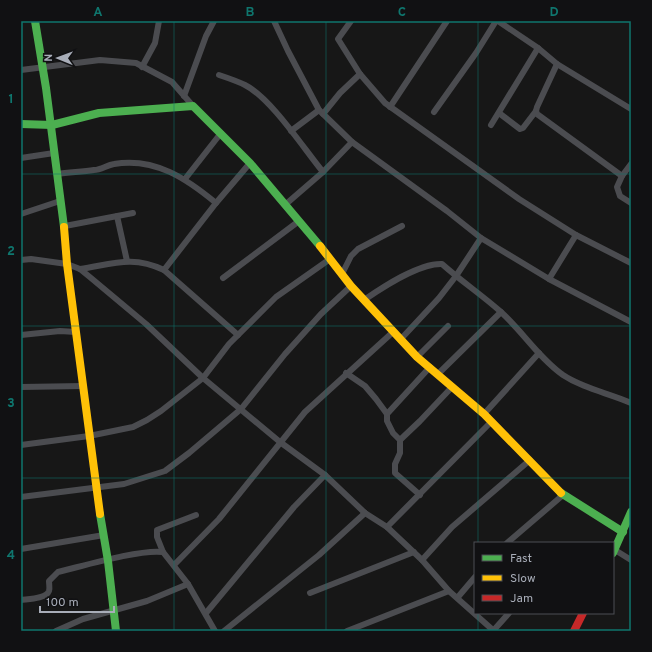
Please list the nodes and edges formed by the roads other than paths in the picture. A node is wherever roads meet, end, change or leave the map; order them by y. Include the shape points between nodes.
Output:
1 (35, 21) edge
2 (159, 21) edge
3 (214, 21) edge
4 (274, 21) edge
5 (351, 21) edge
6 (447, 21) edge
7 (501, 22) edge
8 (538, 48) junction
9 (557, 64) junction
10 (142, 67) junction
11 (44, 68) junction
12 (21, 70) edge
13 (360, 74) junction
14 (219, 75) dead end
15 (184, 96) junction
16 (193, 106) junction
17 (390, 107) junction
18 (631, 109) edge
19 (321, 112) junction
20 (434, 112) dead end
21 (536, 112) junction
22 (499, 113) junction
23 (21, 124) edge
24 (52, 125) junction
25 (491, 125) dead end
26 (291, 131) junction
27 (221, 133) junction
28 (352, 142) junction
29 (54, 153) junction
30 (21, 158) edge
31 (250, 163) junction
32 (631, 164) edge
33 (323, 172) junction
34 (58, 174) junction
35 (622, 176) junction
36 (185, 179) junction
37 (60, 201) junction
38 (216, 203) junction
39 (631, 203) edge
40 (286, 204) junction
41 (134, 213) dead end
42 (21, 214) edge
43 (117, 216) junction
44 (299, 221) junction
45 (65, 226) junction
46 (402, 226) dead end
47 (576, 235) junction
48 (481, 238) junction
49 (330, 259) junction
50 (21, 260) edge
51 (127, 261) junction
52 (631, 263) edge
53 (67, 264) junction
54 (80, 269) junction
55 (164, 270) junction
56 (342, 274) junction
57 (456, 276) junction
58 (222, 278) dead end
59 (549, 279) junction
60 (351, 286) junction
61 (364, 300) junction
62 (501, 312) junction
63 (631, 322) edge
64 (448, 326) dead end
65 (76, 332) junction
66 (393, 332) junction
67 (21, 335) edge
68 (238, 335) junction
69 (400, 340) junction
70 (539, 353) junction
71 (417, 357) junction
72 (430, 367) junction
73 (346, 373) junction
74 (438, 374) junction
75 (203, 378) junction
76 (83, 386) junction
77 (21, 387) edge
78 (452, 387) junction
79 (631, 403) edge
80 (241, 409) junction
81 (387, 414) junction
82 (484, 414) junction
83 (490, 422) junction
84 (90, 436) junction
85 (400, 440) junction
86 (280, 442) junction
87 (21, 445) edge
88 (530, 460) junction
89 (325, 475) junction
90 (96, 489) junction
91 (563, 495) junction
92 (420, 496) junction
93 (21, 497) edge
94 (365, 512) junction
95 (631, 512) edge
96 (196, 515) dead end
97 (387, 527) junction
98 (623, 532) junction
99 (104, 534) junction
100 (508, 542) edge
101 (21, 549) edge
102 (163, 552) junction
103 (414, 552) junction
104 (614, 552) edge
105 (422, 560) junction
106 (631, 560) edge
107 (108, 561) junction
108 (174, 565) junction
109 (474, 579) edge
110 (188, 584) junction
111 (449, 591) junction
112 (310, 593) dead end
113 (458, 598) junction
114 (21, 600) edge
115 (114, 611) junction
116 (474, 613) edge
117 (206, 614) junction
118 (475, 614) edge
119 (508, 614) edge
120 (582, 614) edge
121 (56, 631) edge
122 (116, 631) edge
123 (215, 631) edge
124 (224, 631) edge
125 (347, 631) edge
126 (493, 631) edge
127 (574, 631) edge

1 - 11 street
2 - 10 street via 155,43
3 - 15 street
4 - 19 street
5 - 13 street via 338,39
6 - 17 street
7 - 8 street
7 - 20 street
8 - 9 street
8 - 22 street
9 - 18 street
9 - 21 street via 536,107
10 - 11 street via 136,63 100,60
10 - 15 street via 172,82
11 - 12 street
11 - 24 street
13 - 17 street
13 - 19 street
14 - 26 street via 245,85 256,93
15 - 16 street
16 - 24 street via 99,113
16 - 27 street
17 - 47 street via 519,199
19 - 26 street
19 - 28 street
21 - 22 street via 522,129
21 - 35 street
22 - 25 street
23 - 24 street
24 - 29 street
26 - 33 street
27 - 31 street
27 - 36 street
28 - 33 street
28 - 48 street
29 - 30 street
29 - 34 street
31 - 38 street
31 - 40 street
32 - 35 street
33 - 40 street
34 - 36 street via 95,170 114,164 132,164 157,166
34 - 37 street
35 - 39 street via 617,192
36 - 38 street
37 - 42 street
37 - 45 street
38 - 55 street
40 - 44 street
41 - 43 street
43 - 45 street
43 - 51 street
44 - 49 street
44 - 58 street
45 - 53 street
46 - 56 street via 358,249
47 - 52 street
47 - 59 street
48 - 57 street
48 - 59 street
49 - 56 street
49 - 68 street via 276,297
50 - 53 street
51 - 54 street
51 - 55 street via 148,263
53 - 54 street
53 - 65 street
54 - 75 street via 146,324
55 - 68 street
56 - 60 street
57 - 61 street via 442,264 436,263 410,273
57 - 62 street
57 - 69 street
59 - 63 street
60 - 61 street
60 - 80 street via 321,314 285,354
61 - 66 street
62 - 70 street
62 - 74 street
64 - 71 street
65 - 67 street
65 - 76 street
66 - 69 street
66 - 73 street
68 - 75 street
69 - 71 street
70 - 79 street via 563,375 586,387
70 - 82 street
71 - 72 street
72 - 74 street
72 - 81 street
73 - 81 street via 365,386
73 - 86 street
74 - 78 street
75 - 80 street
75 - 84 street via 161,410 133,427
76 - 77 street
76 - 84 street
78 - 82 street
78 - 85 street
80 - 86 street
80 - 90 street via 165,472 142,480
81 - 85 street via 387,421
82 - 83 street
83 - 88 street
83 - 92 street
84 - 87 street
84 - 90 street
85 - 92 street via 400,454 395,464 395,473
86 - 89 street
86 - 108 street via 219,519
88 - 91 street
88 - 105 street via 452,527
89 - 94 street
89 - 117 street via 294,507
90 - 93 street
90 - 99 street
91 - 98 street
91 - 100 street
92 - 97 street
94 - 97 street
94 - 124 street via 319,556
95 - 98 street
96 - 102 street via 157,530
97 - 103 street
98 - 104 street
99 - 101 street
99 - 107 street
102 - 107 street via 156,551
102 - 108 street
103 - 105 street
103 - 112 street
104 - 106 street
105 - 111 street
107 - 114 street via 58,572 49,581 47,594
107 - 115 street
108 - 110 street
109 - 113 street
110 - 115 street
110 - 117 street
111 - 113 street
111 - 125 street
113 - 116 street
115 - 121 street via 83,619
115 - 122 street
117 - 123 street
118 - 126 street
119 - 126 street
120 - 127 street

